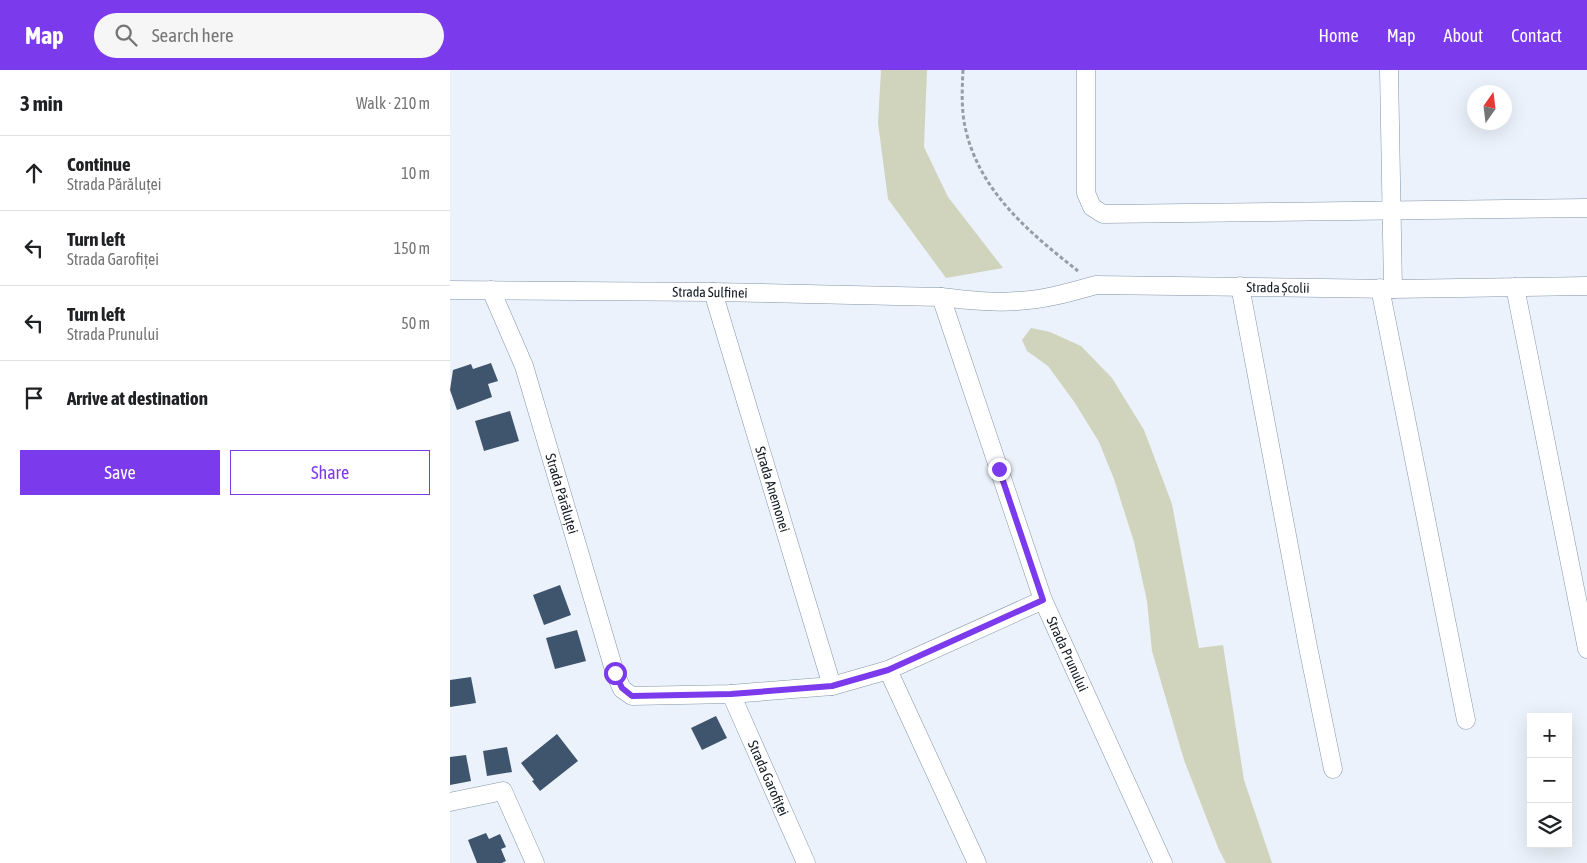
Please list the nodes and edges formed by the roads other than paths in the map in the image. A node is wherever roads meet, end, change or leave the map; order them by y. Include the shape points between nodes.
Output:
1 (1086, 70) edge
2 (1389, 70) edge
3 (1587, 208) edge
4 (1391, 210) junction
5 (1240, 286) junction
6 (1587, 286) edge
7 (1516, 287) junction
8 (1386, 288) junction
9 (450, 290) edge
10 (491, 290) junction
11 (713, 292) junction
12 (941, 296) junction
13 (970, 300) joint
14 (1043, 600) junction
15 (1587, 649) edge
16 (888, 670) junction
17 (832, 686) junction
18 (731, 694) junction
19 (1466, 720) dead end
20 (1333, 769) dead end
21 (450, 802) edge
22 (535, 863) edge
23 (806, 863) edge
24 (977, 863) edge
25 (1162, 863) edge

1 - 4 street via 1086,193 1092,207 1103,214
2 - 4 street
3 - 4 street
4 - 8 street
5 - 8 street, Strada Școlii
5 - 13 street, Strada Școlii via 1096,285 1018,301
5 - 20 street
6 - 7 street, Strada Școlii
7 - 8 street, Strada Școlii
7 - 15 street
8 - 19 street
9 - 10 street, Strada Sulfinei
10 - 11 street, Strada Sulfinei
10 - 18 street, Strada Părăluței via 524,366 622,688 632,696
11 - 12 street, Strada Sulfinei
11 - 17 street, Strada Anemonei
12 - 13 street, Strada Sulfinei
12 - 14 street, Strada Prunului
14 - 16 street
14 - 25 street, Strada Prunului
16 - 17 street
16 - 24 street
17 - 18 street
18 - 23 street, Strada Garofiței
21 - 22 street via 503,791

